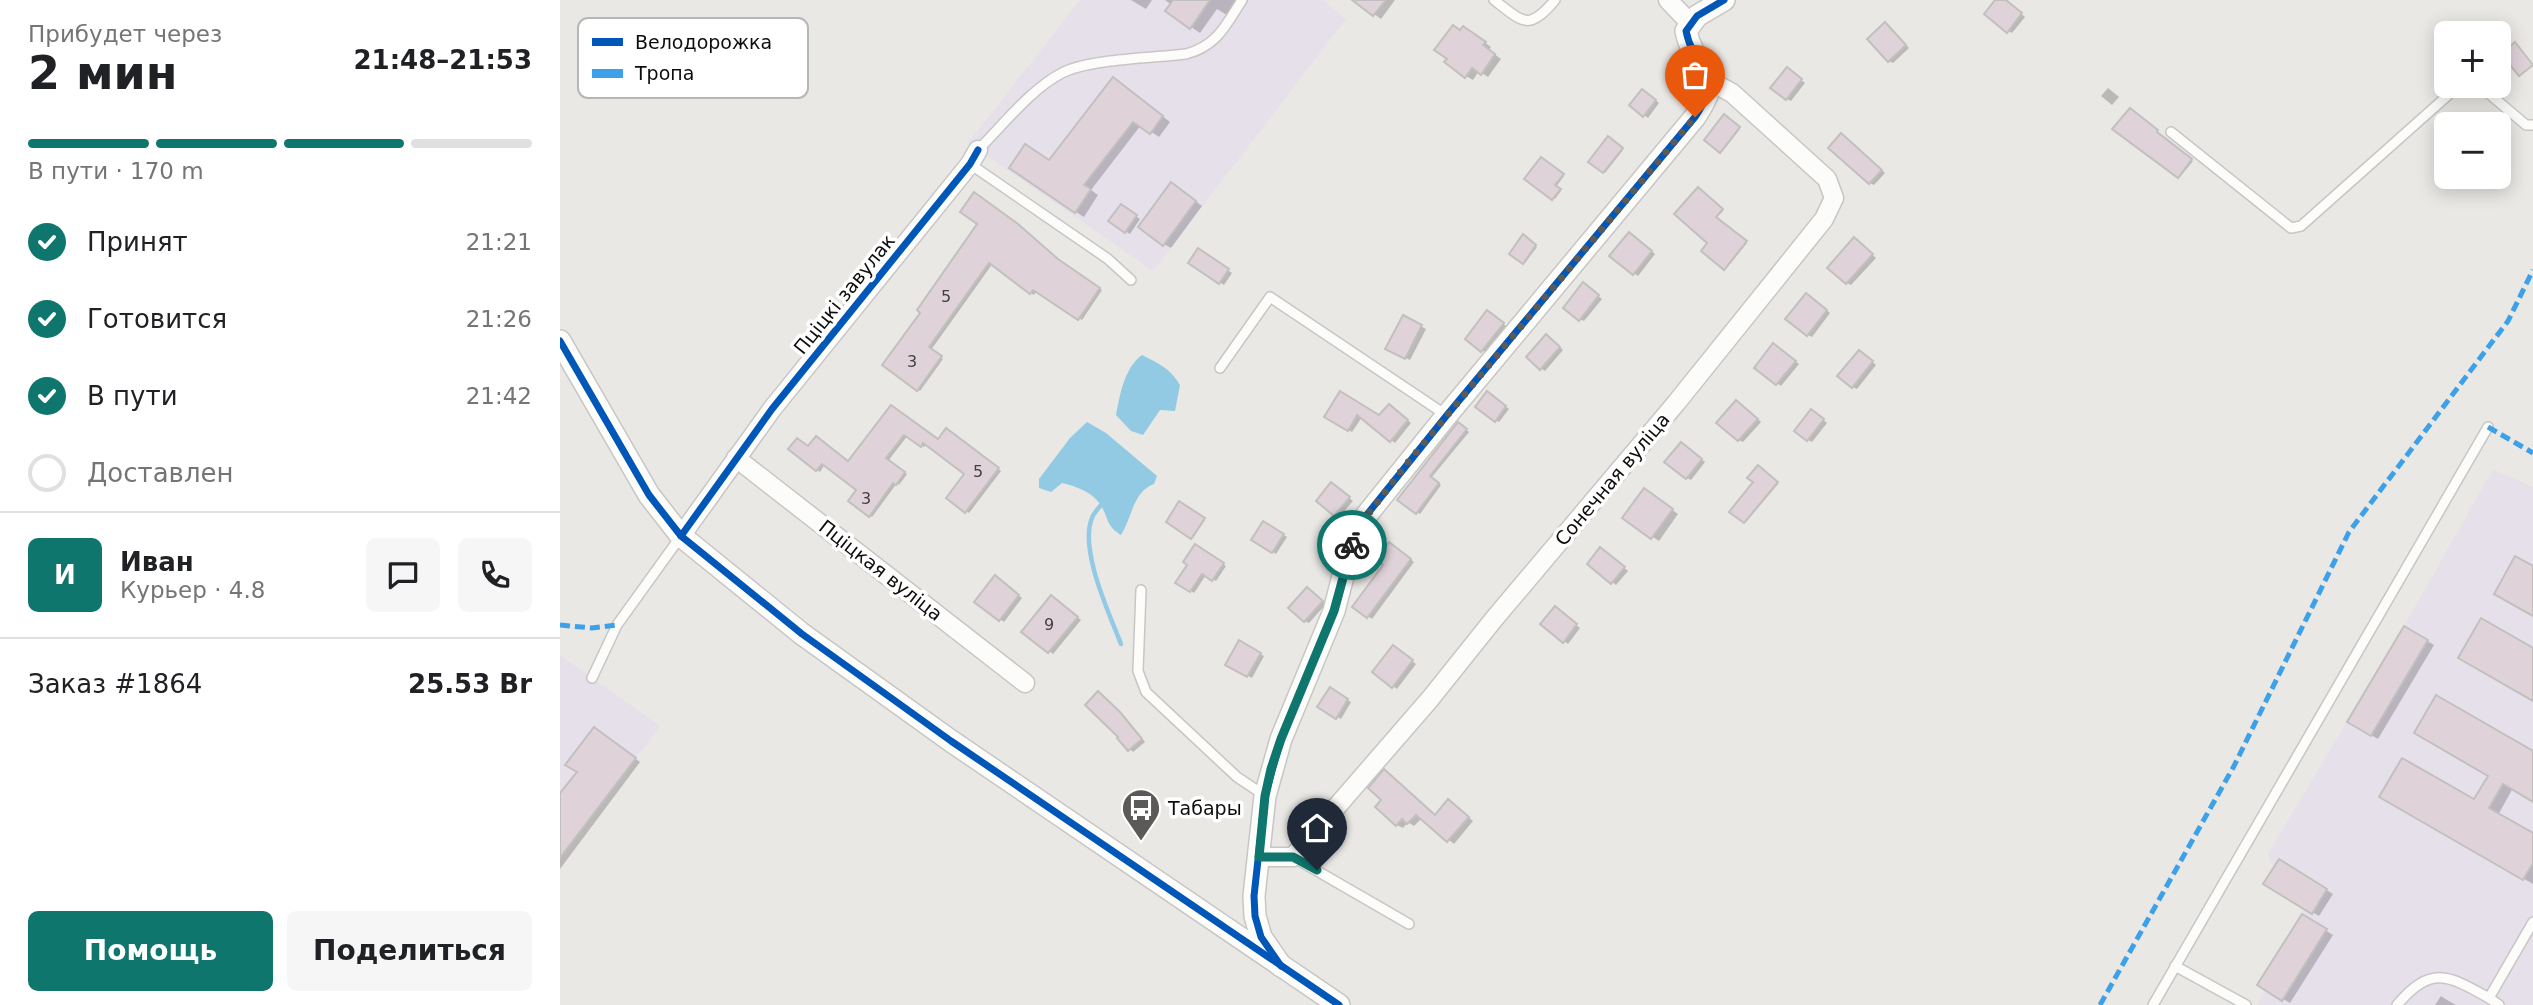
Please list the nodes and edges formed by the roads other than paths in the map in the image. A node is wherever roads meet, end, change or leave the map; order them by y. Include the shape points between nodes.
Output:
1 (1242, 0) edge
2 (1494, 0) edge
3 (1555, 0) edge
4 (1668, 0) edge
5 (1724, 0) edge
6 (1690, 23) junction
7 (1711, 86) junction
8 (2445, 98) edge
9 (2494, 98) edge
10 (2533, 125) edge
11 (2171, 132) dead end
12 (974, 157) junction
13 (1131, 280) dead end
14 (560, 341) edge
15 (1220, 368) dead end
16 (1447, 415) junction
17 (2488, 427) dead end
18 (736, 458) junction
19 (681, 536) junction
20 (1141, 590) dead end
21 (592, 678) dead end
22 (1025, 683) dead end
23 (1265, 796) junction
24 (1259, 857) junction
25 (1293, 857) junction
26 (1254, 896) junction
27 (1204, 913) junction
28 (2533, 922) edge
29 (1409, 924) dead end
30 (1281, 966) junction
31 (2175, 966) junction
32 (2489, 998) junction
33 (1339, 1005) edge
34 (2153, 1005) edge
35 (2246, 1005) edge
36 (2397, 1005) edge
37 (2499, 1005) edge

1 - 12 lane via 1216,39 1201,50 1080,66 1061,73
2 - 3 lane via 1529,22 1542,16
4 - 6 street
5 - 6 street
6 - 7 street via 1688,41 1709,73
7 - 16 street via 1695,117
7 - 25 street, Сонечная вуліца via 1732,93 1826,179 1835,198 1824,219 1430,699
8 - 11 lane via 2301,226 2291,228
9 - 10 lane via 2526,125
12 - 13 lane
12 - 18 street, Пціцкі завулак
14 - 19 street via 649,495
15 - 16 lane via 1270,297
16 - 23 street via 1362,522 1334,611 1281,739
17 - 31 lane
18 - 19 street, Пціцкі завулак
18 - 22 street, Пціцкая вуліца
19 - 21 lane via 617,625
19 - 27 street via 802,634
20 - 23 lane via 1138,671 1146,692 1237,777
23 - 24 street
24 - 25 street
24 - 26 street
25 - 29 lane
26 - 27 street via 1245,911 1230,919
26 - 30 street via 1261,937
27 - 30 street
28 - 32 lane
30 - 33 street
31 - 34 lane
31 - 35 lane
32 - 36 lane via 2456,979 2440,976 2423,980
32 - 37 lane

